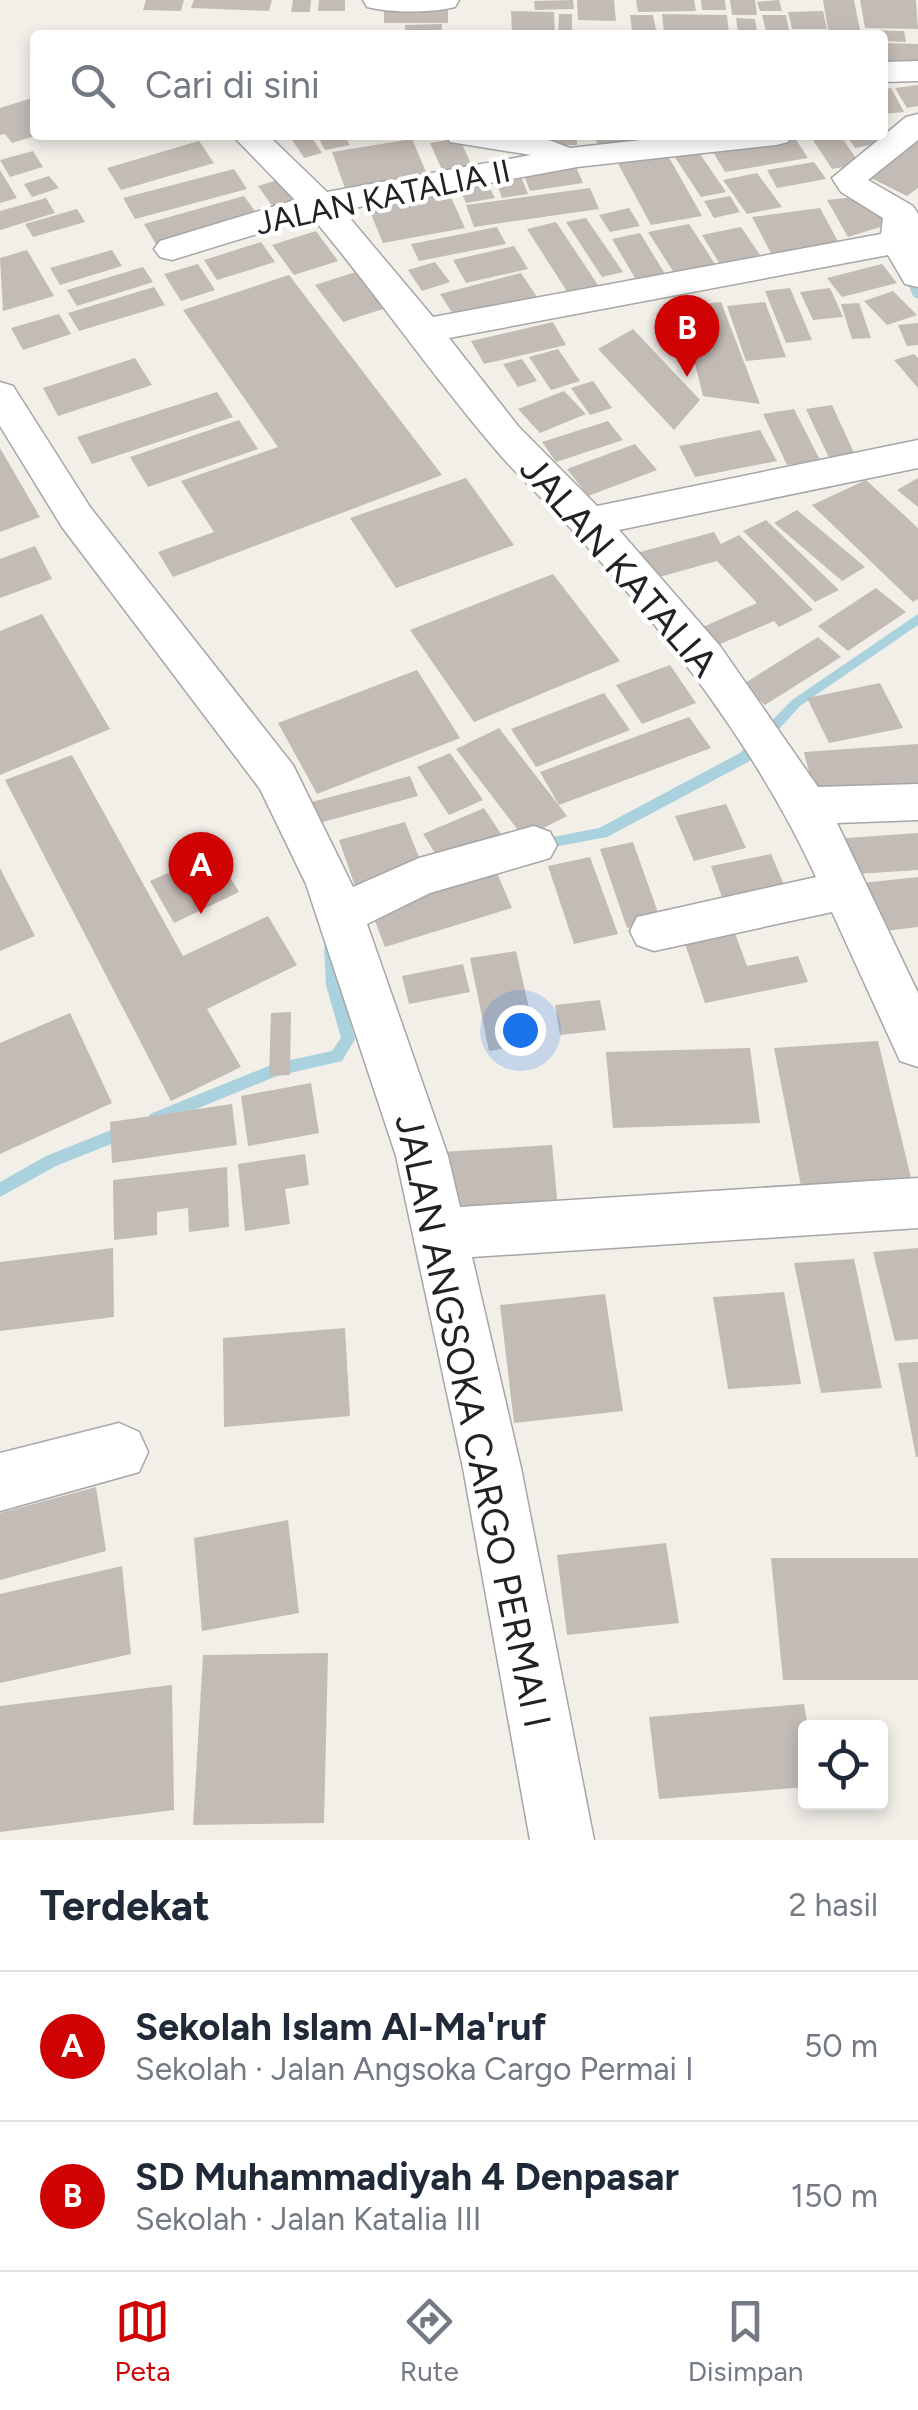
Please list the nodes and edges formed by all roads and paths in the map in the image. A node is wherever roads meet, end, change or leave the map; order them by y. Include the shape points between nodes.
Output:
1 (378, 0) edge
2 (444, 0) edge
3 (918, 71) edge
4 (888, 72) edge
5 (918, 122) edge
6 (888, 124) edge
7 (254, 140) edge
8 (511, 140) edge
9 (732, 140) edge
10 (572, 158) junction
11 (319, 204) junction
12 (906, 224) edge
13 (172, 249) dead end
14 (918, 276) edge
15 (424, 331) junction
16 (0, 395) edge
17 (918, 454) edge
18 (589, 522) junction
19 (918, 802) edge
20 (806, 806) junction
21 (534, 845) dead end
22 (845, 890) junction
23 (340, 915) junction
24 (654, 931) dead end
25 (918, 1045) edge
26 (918, 1203) edge
27 (440, 1234) junction
28 (118, 1452) dead end
29 (0, 1482) edge
30 (562, 1840) edge

1 - 2 street
3 - 4 street
5 - 6 street
5 - 12 street via 848,178
7 - 11 street, JALAN KATALIA
8 - 10 street
9 - 10 street, JALAN KATALIA II
10 - 11 street, JALAN KATALIA II
11 - 13 street, JALAN KATALIA II
11 - 15 street, JALAN KATALIA
12 - 14 street
12 - 15 street
15 - 18 street, JALAN KATALIA via 504,435
16 - 23 street, JALAN ANGSOKA CARGO PERMAI I via 76,516 276,778
17 - 18 street
18 - 20 street, JALAN KATALIA via 705,658
19 - 20 street
20 - 22 street, JALAN KATALIA
21 - 23 street via 419,876
22 - 24 street
22 - 25 street, JALAN KATALIA
23 - 27 street, JALAN ANGSOKA CARGO PERMAI I via 422,1156
26 - 27 street
27 - 30 street, JALAN ANGSOKA CARGO PERMAI I
28 - 29 street

